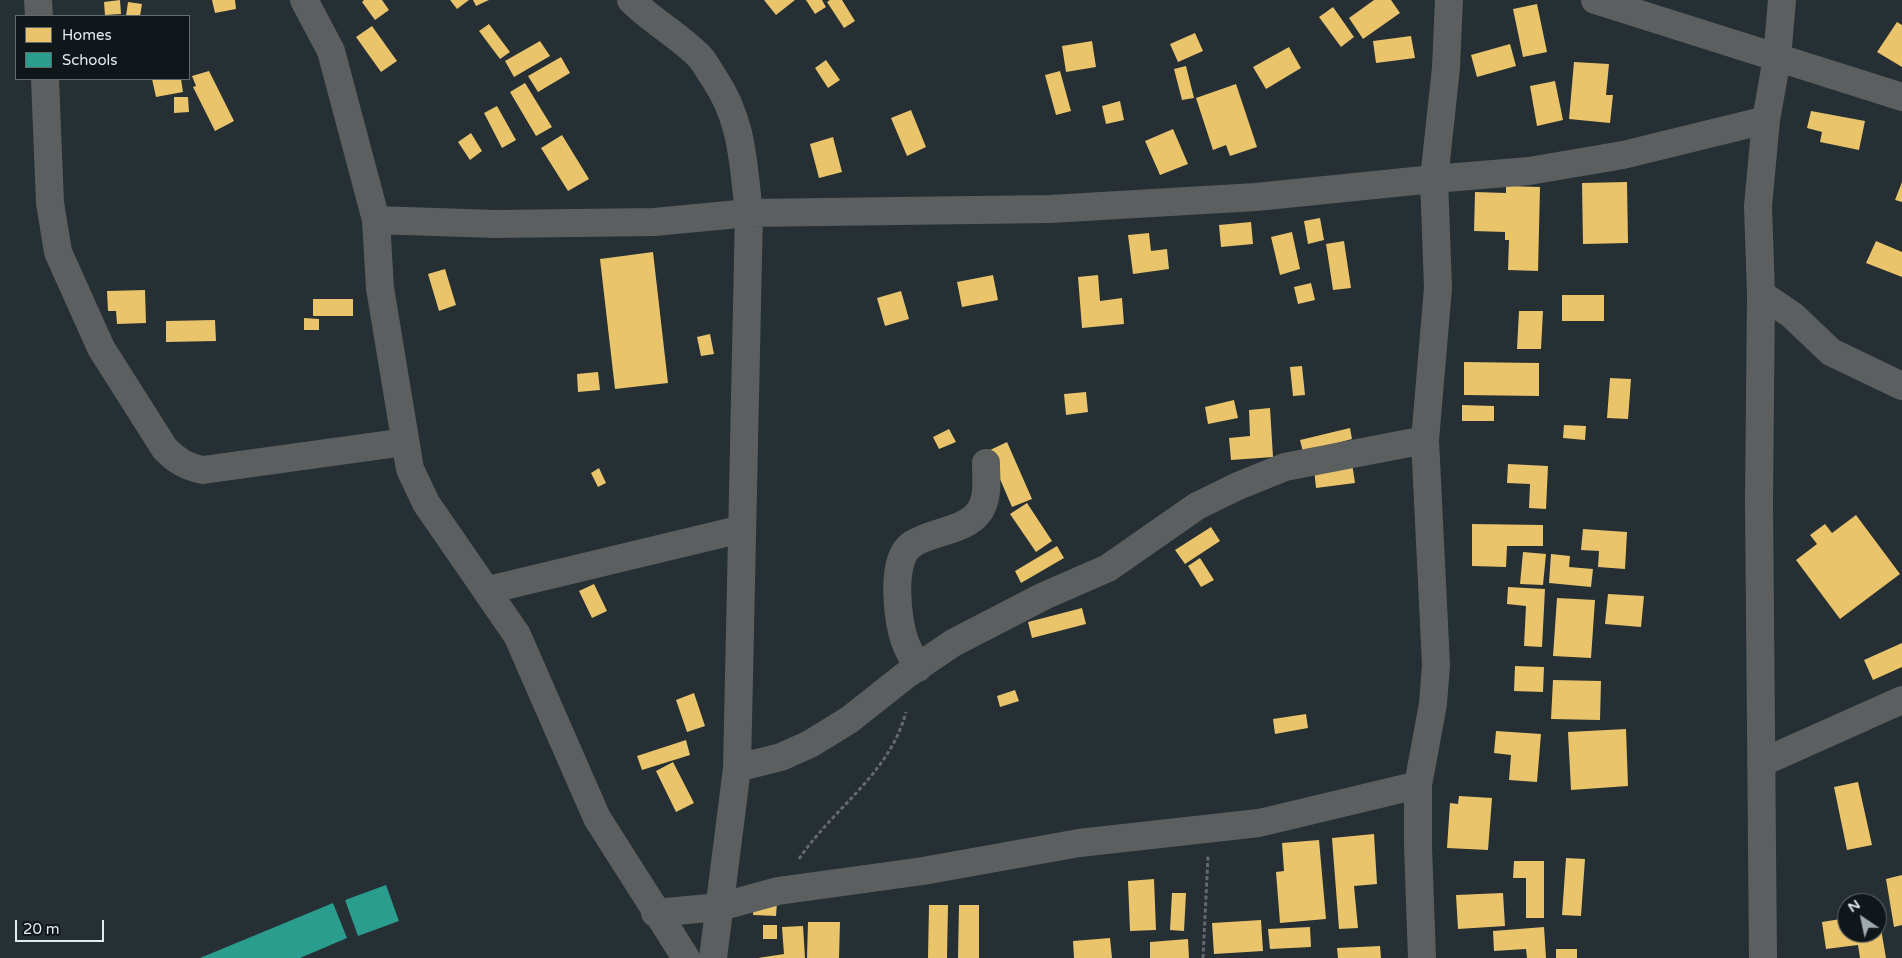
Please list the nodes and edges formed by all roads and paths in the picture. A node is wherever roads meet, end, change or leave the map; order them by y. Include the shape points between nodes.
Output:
1 (38, 0) edge
2 (304, 0) edge
3 (631, 0) edge
4 (1449, 0) edge
5 (1597, 0) edge
6 (1782, 0) edge
7 (40, 15) edge
8 (1778, 58) junction
9 (45, 80) edge
10 (1902, 97) edge
11 (1766, 120) junction
12 (1434, 179) junction
13 (748, 213) junction
14 (376, 220) junction
15 (1761, 294) junction
16 (1902, 386) edge
17 (1425, 440) junction
18 (405, 442) junction
19 (986, 463) dead end
20 (742, 529) junction
21 (488, 590) junction
22 (916, 669) junction
23 (1902, 700) edge
24 (1761, 764) junction
25 (737, 768) junction
26 (1418, 785) junction
27 (1210, 829) junction
28 (778, 891) junction
29 (720, 907) junction
30 (655, 913) junction
31 (686, 958) edge
32 (713, 958) edge
33 (1203, 958) edge
34 (1422, 958) edge
35 (1763, 958) edge

1 - 7 street
2 - 14 street via 331,51
3 - 13 street via 701,58 728,99 740,138
4 - 12 street via 1446,68
5 - 8 street
6 - 8 street
8 - 10 street
8 - 11 street
9 - 18 street via 50,203 58,252 101,348 171,454 188,467 203,470
11 - 12 street via 1623,156 1529,171
11 - 15 street via 1758,206
12 - 13 street via 1256,197 1050,209
12 - 17 street via 1438,288
13 - 14 street via 654,222 495,224
13 - 20 street
14 - 18 street via 380,288
15 - 16 street via 1792,315 1831,352
15 - 24 street
17 - 22 street via 1285,466 1238,486 1197,506 1108,568 1003,616
17 - 26 street via 1436,665 1433,704
18 - 21 street via 410,469 426,503
19 - 22 street via 986,488 979,512 964,523 910,546 903,554 896,584 905,643
20 - 21 street
20 - 25 street
21 - 30 street via 517,635 597,818
22 - 25 street via 810,744 781,757
22 - 28 path via 900,733 891,750 820,830
23 - 24 street
24 - 35 street
25 - 29 street
26 - 27 street via 1259,823
26 - 34 street
27 - 28 street via 1079,844 923,871
27 - 33 path
28 - 29 street
29 - 30 street
29 - 32 street
30 - 31 street

